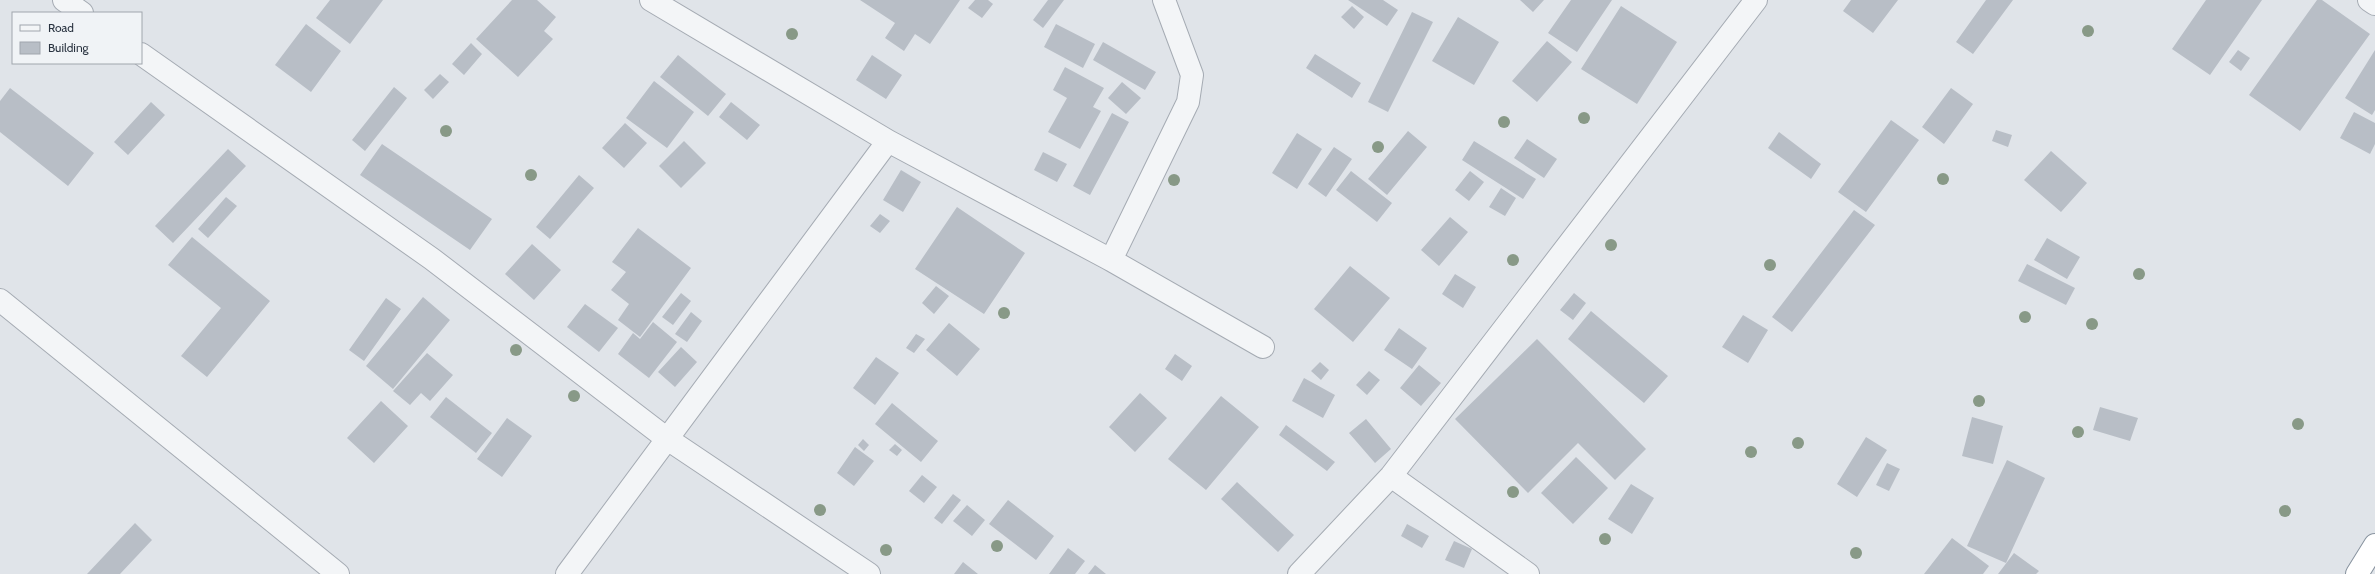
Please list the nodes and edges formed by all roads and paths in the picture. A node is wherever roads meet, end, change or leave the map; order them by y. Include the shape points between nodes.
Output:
1 (64, 0) edge
2 (651, 0) edge
3 (1164, 0) edge
4 (1756, 0) edge
5 (2369, 0) edge
6 (2375, 4) edge
7 (81, 12) edge
8 (142, 55) edge
9 (888, 141) junction
10 (1111, 260) junction
11 (0, 300) edge
12 (1263, 347) dead end
13 (666, 438) junction
14 (1391, 476) junction
15 (2375, 545) edge
16 (338, 574) edge
17 (567, 574) edge
18 (869, 574) edge
19 (1299, 574) edge
20 (1528, 574) edge
21 (2357, 574) edge

1 - 7 street
2 - 9 street
3 - 10 street via 1192,75 1188,102
4 - 14 street
5 - 6 street
8 - 13 street via 432,259
9 - 10 street
9 - 13 street
10 - 12 street
11 - 16 street
13 - 17 street
13 - 18 street
14 - 19 street
14 - 20 street
15 - 21 highway

